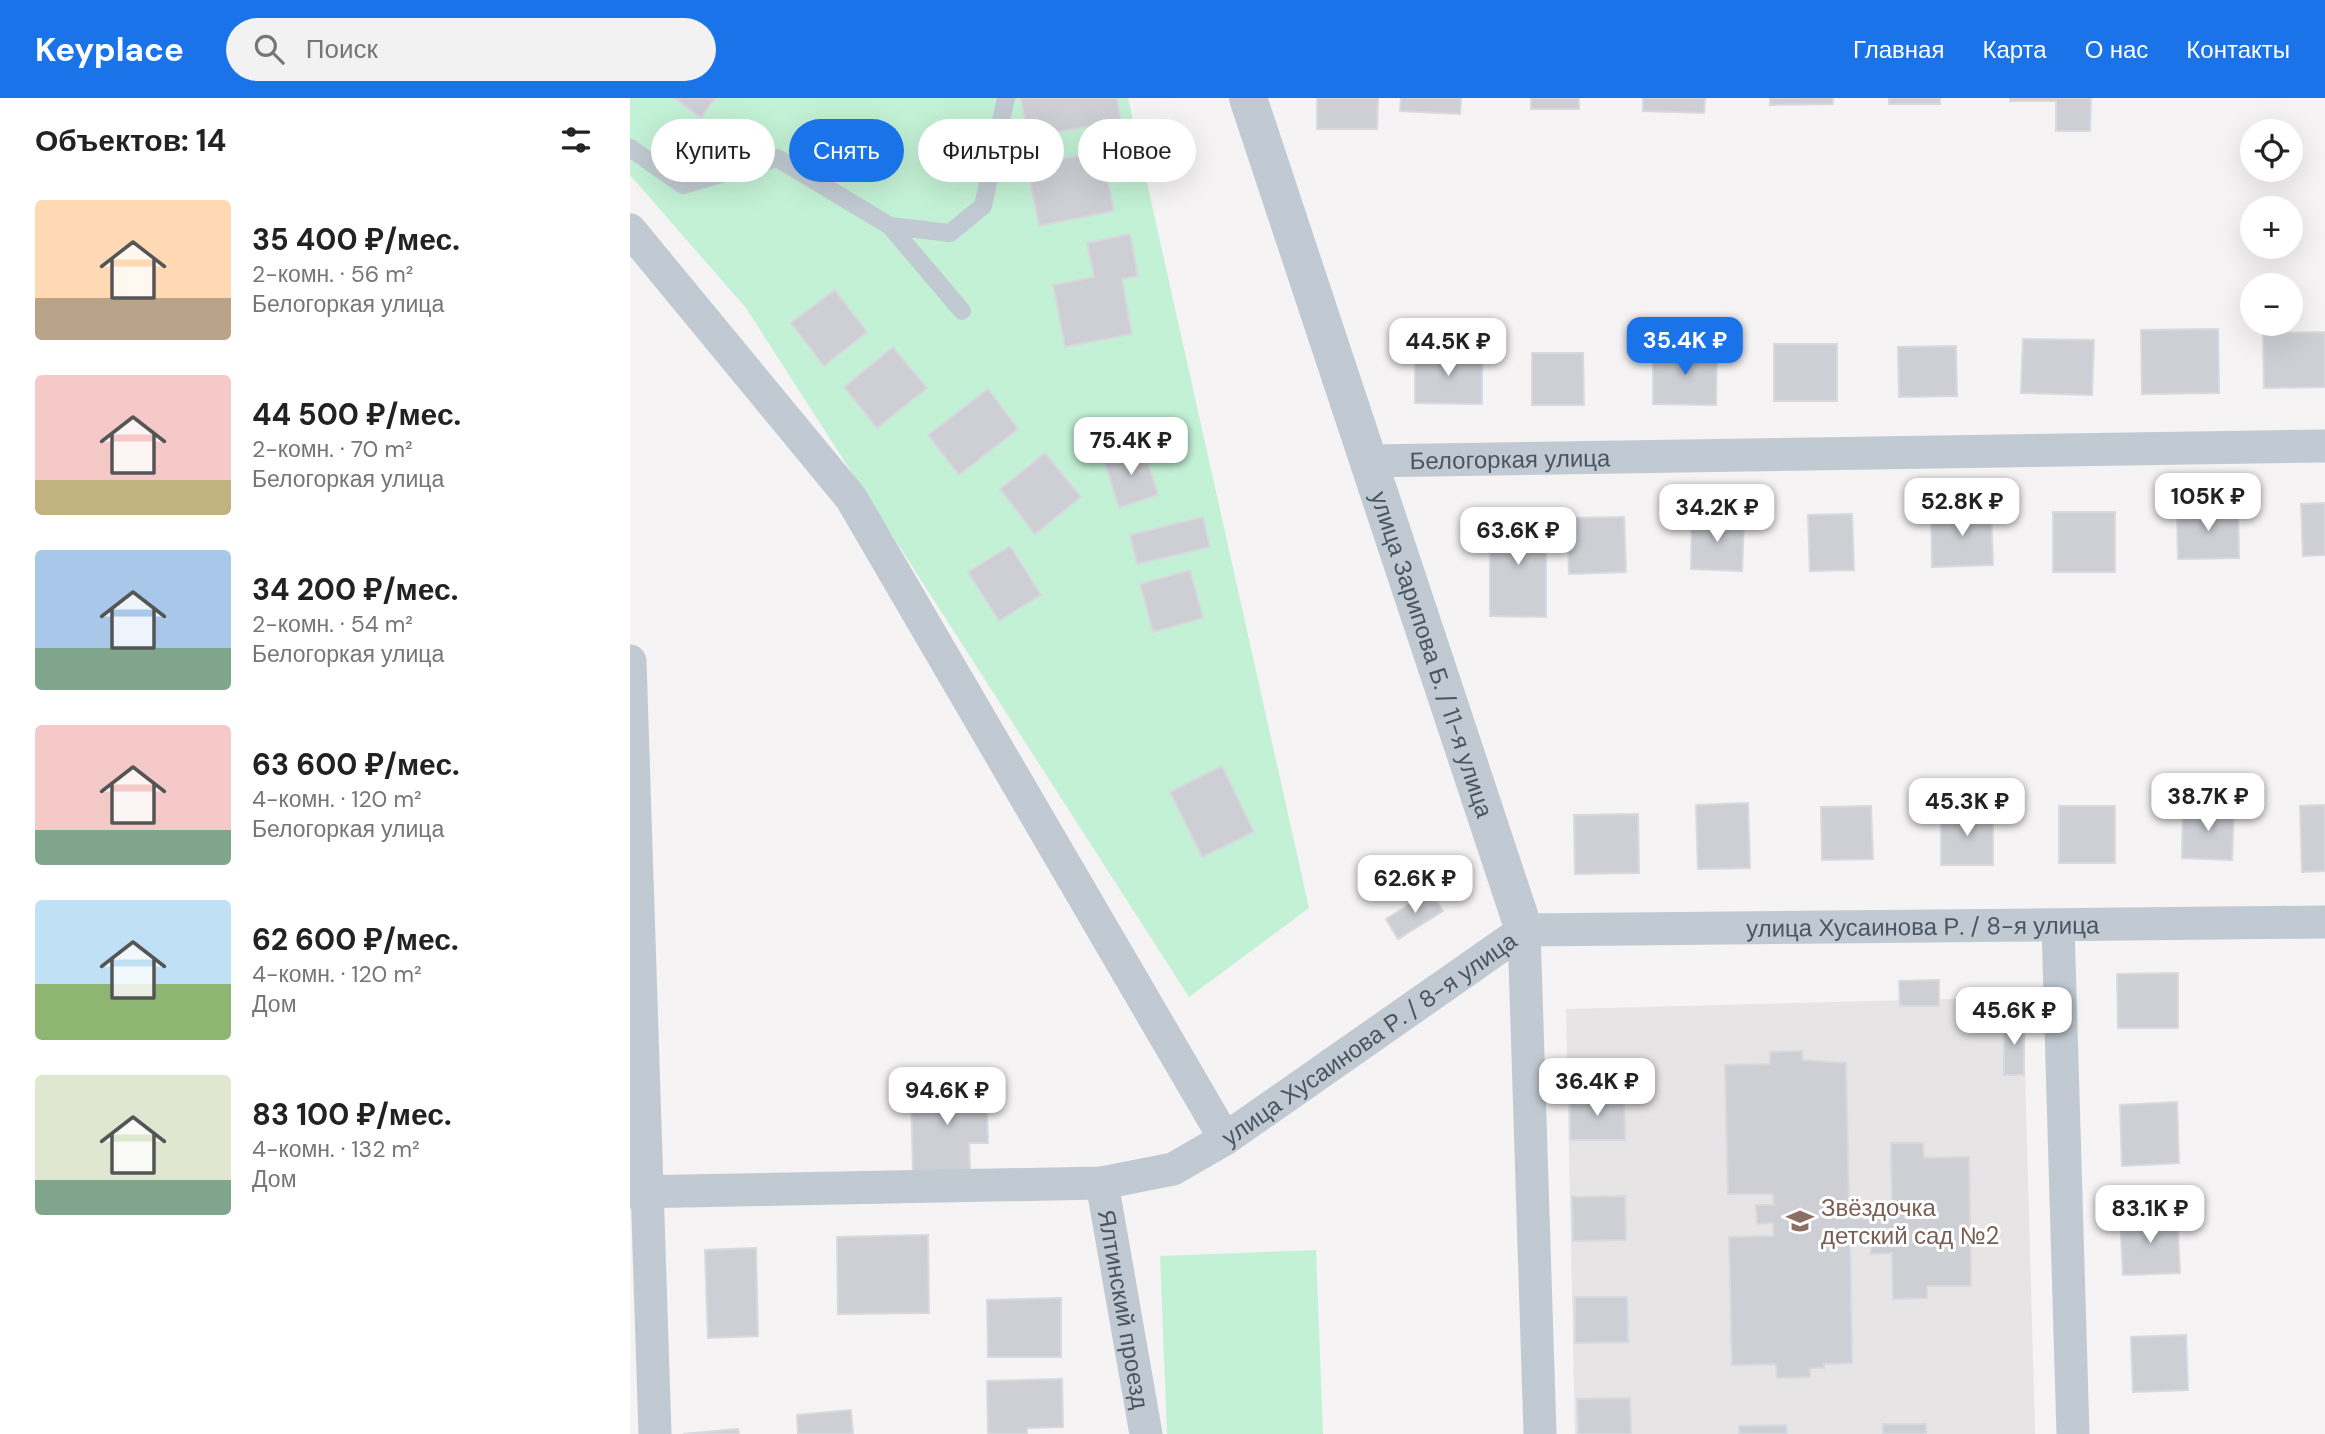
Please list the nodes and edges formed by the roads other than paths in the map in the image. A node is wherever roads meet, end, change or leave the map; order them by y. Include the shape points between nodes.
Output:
1 (1006, 98) edge
2 (1248, 98) edge
3 (630, 148) edge
4 (890, 226) junction
5 (630, 230) edge
6 (962, 311) dead end
7 (2325, 446) edge
8 (1368, 461) junction
9 (630, 661) edge
10 (2325, 922) edge
11 (2058, 926) junction
12 (1524, 930) junction
13 (1225, 1139) junction
14 (1102, 1183) junction
15 (638, 1192) edge
16 (655, 1434) edge
17 (1146, 1434) edge
18 (1540, 1434) edge
19 (2073, 1434) edge

1 - 4 lane via 984,206 950,233
2 - 8 street, улица Зарипова Б. / 11-я улица
3 - 4 lane via 683,185 777,158
4 - 6 lane
5 - 13 street via 851,498
7 - 8 street, Белогоркая улица
8 - 12 street, улица Зарипова Б. / 11-я улица
9 - 15 street
10 - 11 street, улица Хусаинова Р. / 8-я улица
11 - 12 street, улица Хусаинова Р. / 8-я улица
11 - 19 street
12 - 13 street, улица Хусаинова Р. / 8-я улица
12 - 18 street, улица Зарипова Б. / 11-я улица
13 - 14 street, улица Хусаинова Р. / 8-я улица via 1172,1169
14 - 15 street, улица Хусаинова Р. / 8-я улица
14 - 17 street, Ялтинский проезд
15 - 16 street

